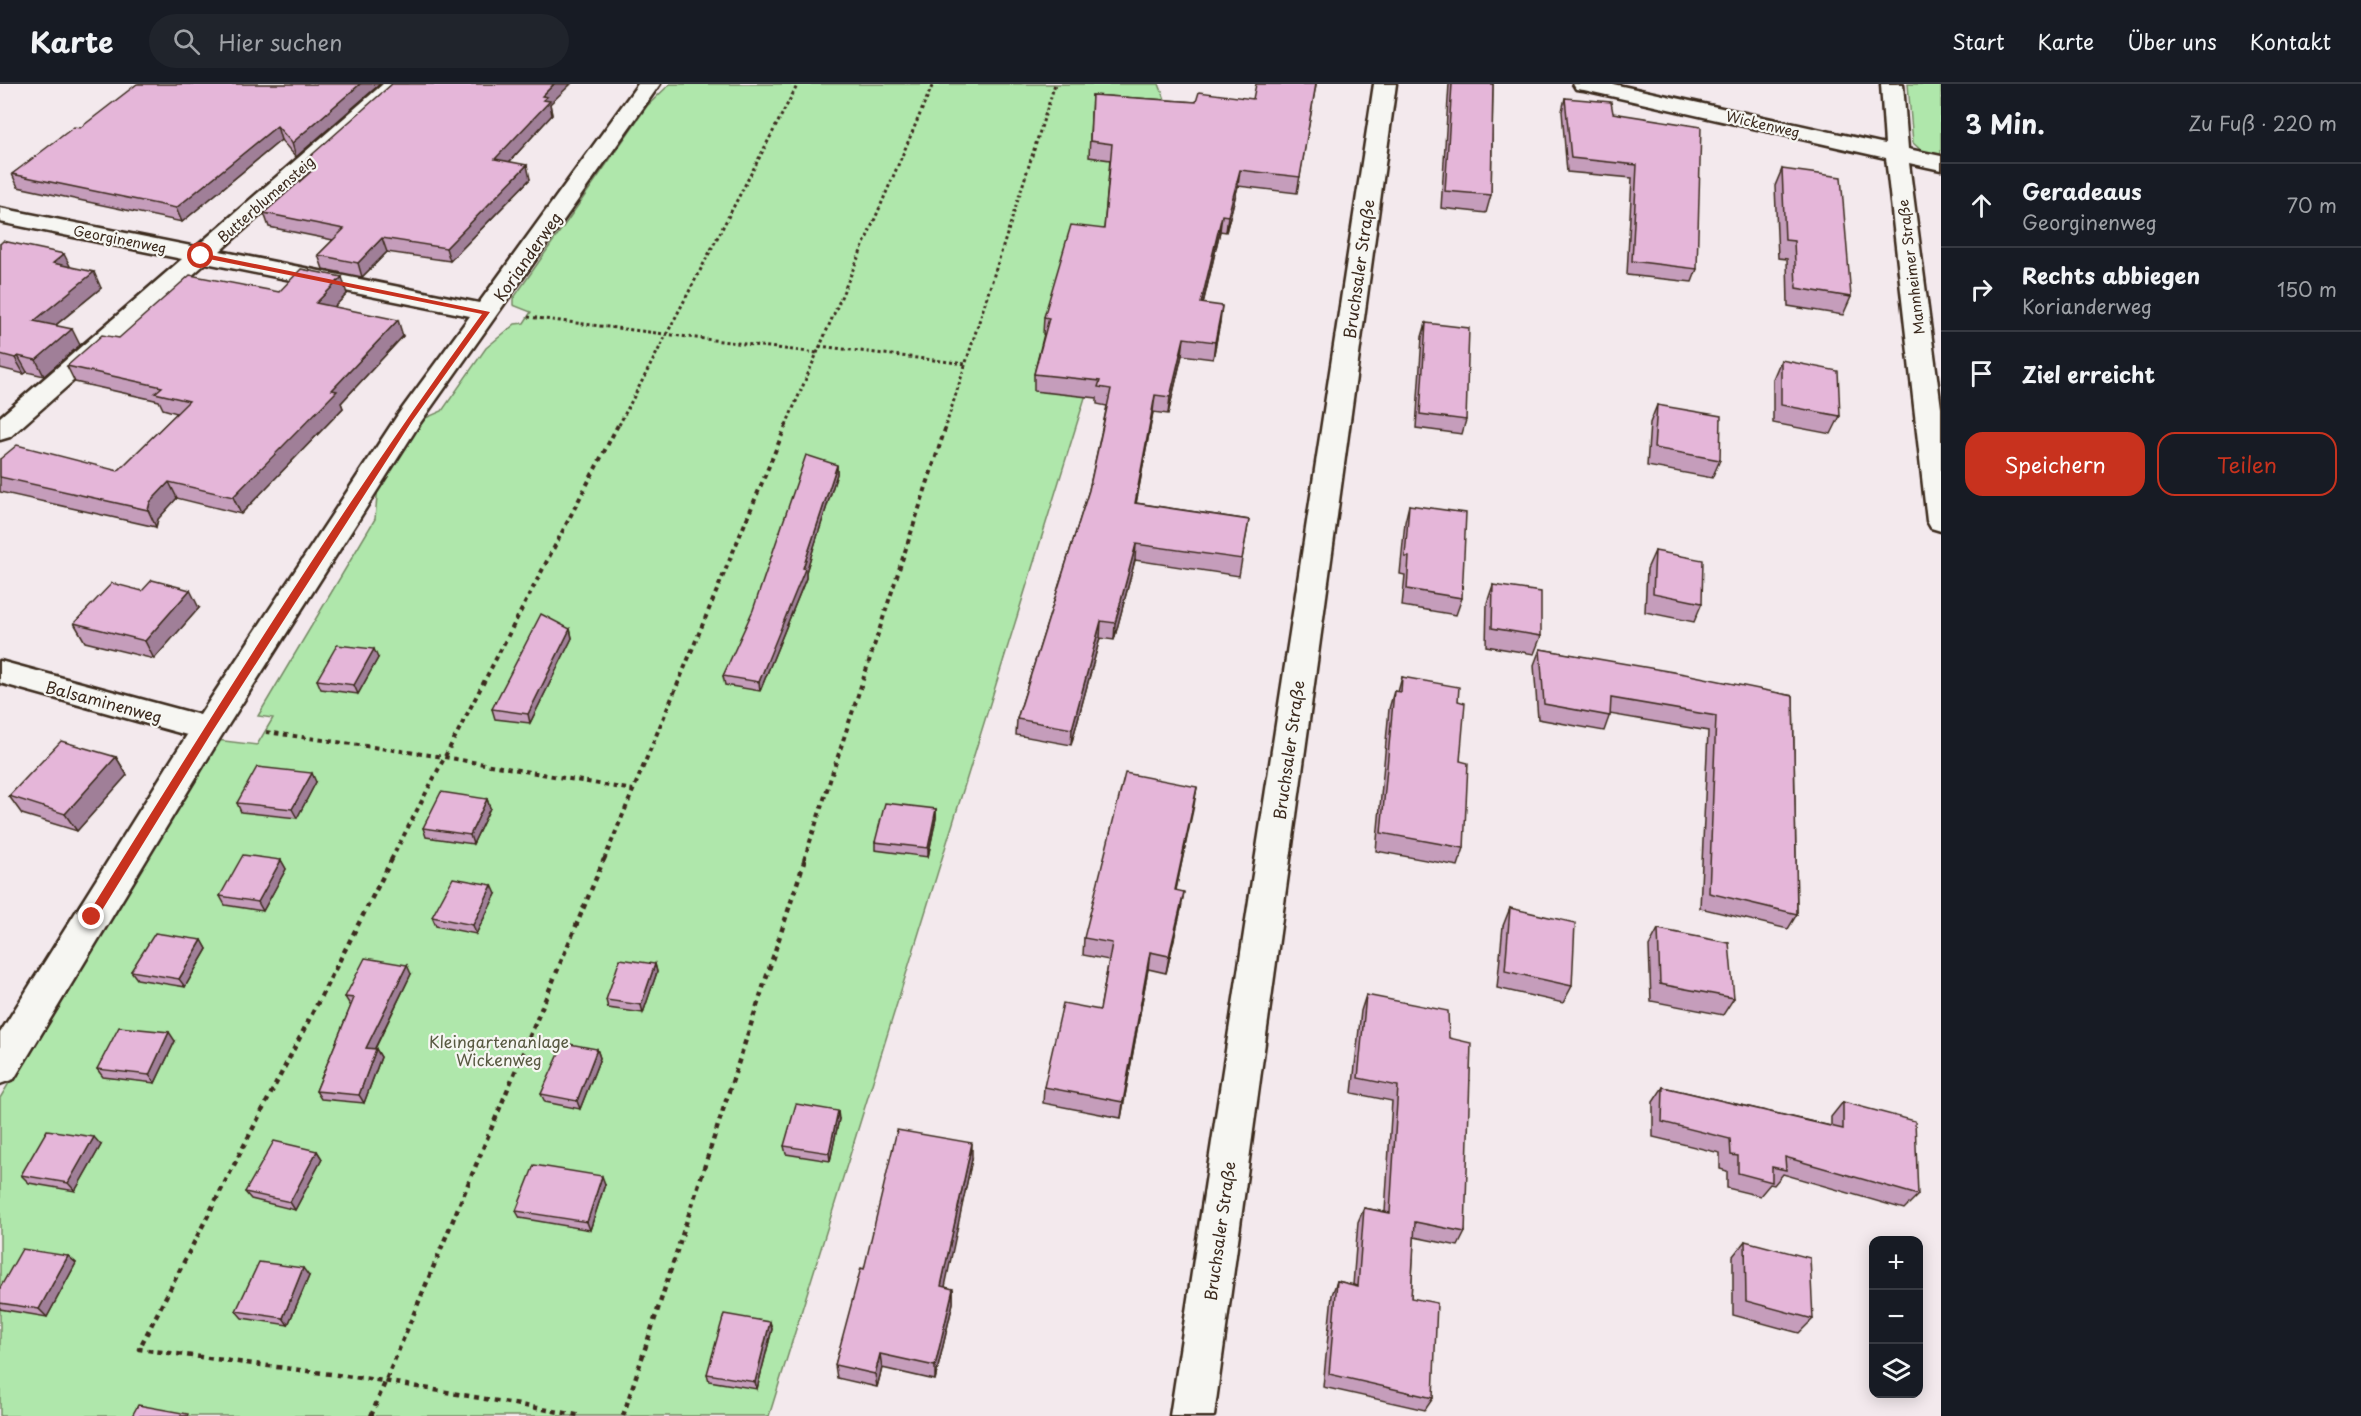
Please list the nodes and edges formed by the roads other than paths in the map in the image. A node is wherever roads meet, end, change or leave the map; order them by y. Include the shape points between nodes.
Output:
1 (396, 84) edge
2 (649, 84) edge
3 (1385, 84) edge
4 (1584, 84) edge
5 (1892, 84) edge
6 (1898, 154) junction
7 (1941, 163) edge
8 (0, 215) edge
9 (201, 256) junction
10 (487, 312) junction
11 (0, 431) edge
12 (1941, 521) edge
13 (0, 672) edge
14 (208, 729) junction
15 (0, 1067) edge
16 (1192, 1416) edge

1 - 9 street, Butterblumensteig
2 - 10 street, Korianderweg
3 - 16 street, Bruchsaler Straße
4 - 6 street, Wickenweg
5 - 6 street, Mannheimer Straße
6 - 7 street, Wickenweg
6 - 12 street, Mannheimer Straße
8 - 9 street, Georginenweg
9 - 10 street, Georginenweg
9 - 11 street, Butterblumensteig
10 - 14 street, Korianderweg via 409,419
13 - 14 street, Balsaminenweg
14 - 15 street, Korianderweg

